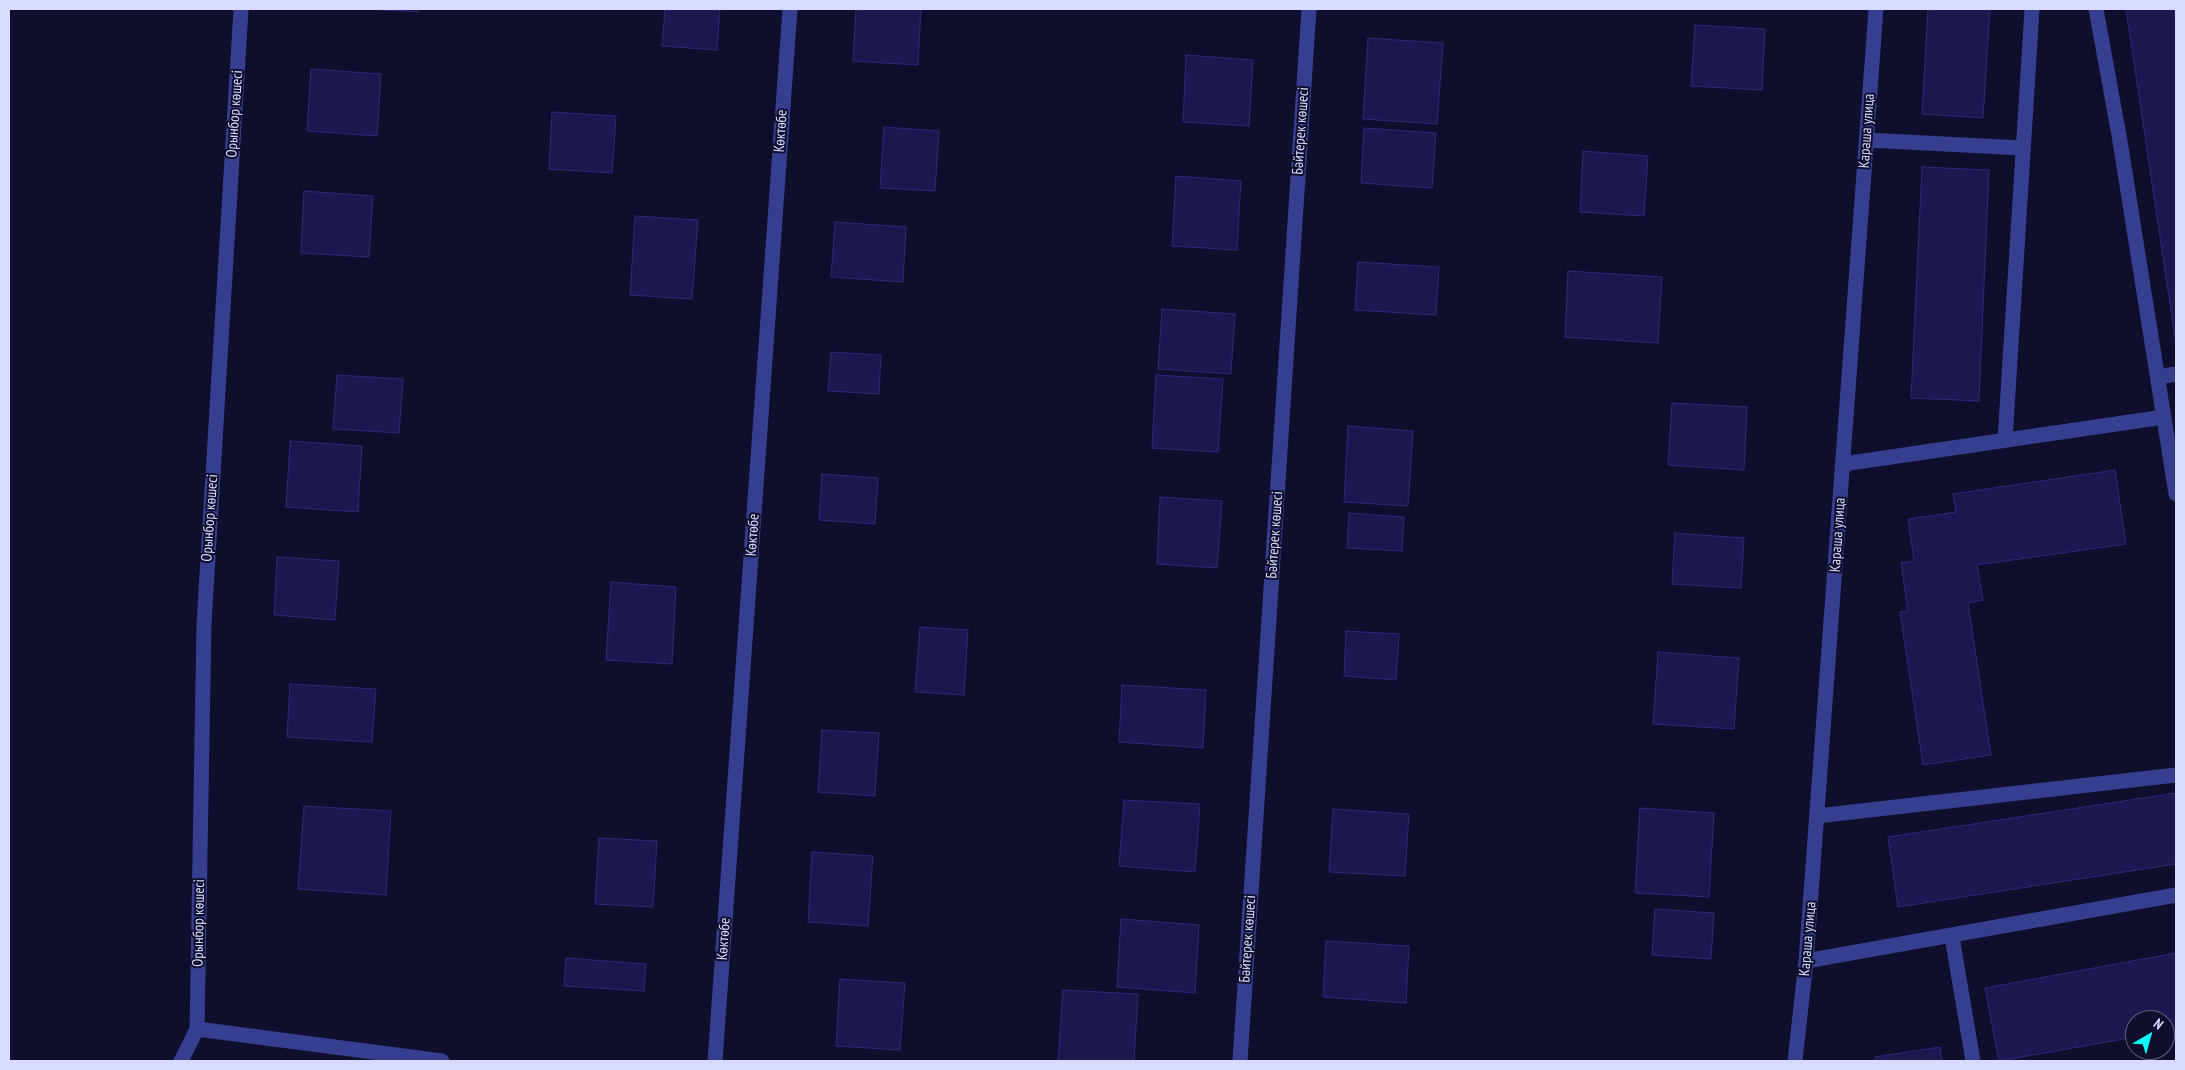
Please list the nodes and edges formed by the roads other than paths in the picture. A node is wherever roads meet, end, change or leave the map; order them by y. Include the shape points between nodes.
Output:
1 (241, 9) edge
2 (790, 9) edge
3 (1309, 9) edge
4 (1876, 9) edge
5 (2032, 9) edge
6 (2096, 9) edge
7 (1867, 140) junction
8 (2022, 148) junction
9 (2176, 374) edge
10 (2158, 377) junction
11 (2164, 417) junction
12 (2005, 440) junction
13 (1843, 464) junction
14 (2176, 494) edge
15 (2176, 774) edge
16 (1817, 816) junction
17 (2176, 895) edge
18 (1952, 937) junction
19 (1806, 961) junction
20 (197, 1028) junction
21 (181, 1061) edge
22 (442, 1061) edge
23 (716, 1061) edge
24 (1240, 1061) edge
25 (1795, 1061) edge
26 (1973, 1061) edge

1 - 20 street, Орынбор көшесі via 204,624
2 - 23 street, Көктөбе
3 - 24 street, Бәйтерек көшесі
4 - 7 street, Караша улица
5 - 8 street
6 - 10 street
7 - 8 street
7 - 13 street, Караша улица
8 - 12 street
9 - 10 street
10 - 11 street
11 - 12 street
11 - 14 street
12 - 13 street
13 - 16 street, Караша улица
15 - 16 street
16 - 19 street, Караша улица
17 - 18 street
18 - 19 street
18 - 26 street
19 - 25 street, Караша улица
20 - 21 street
20 - 22 street

